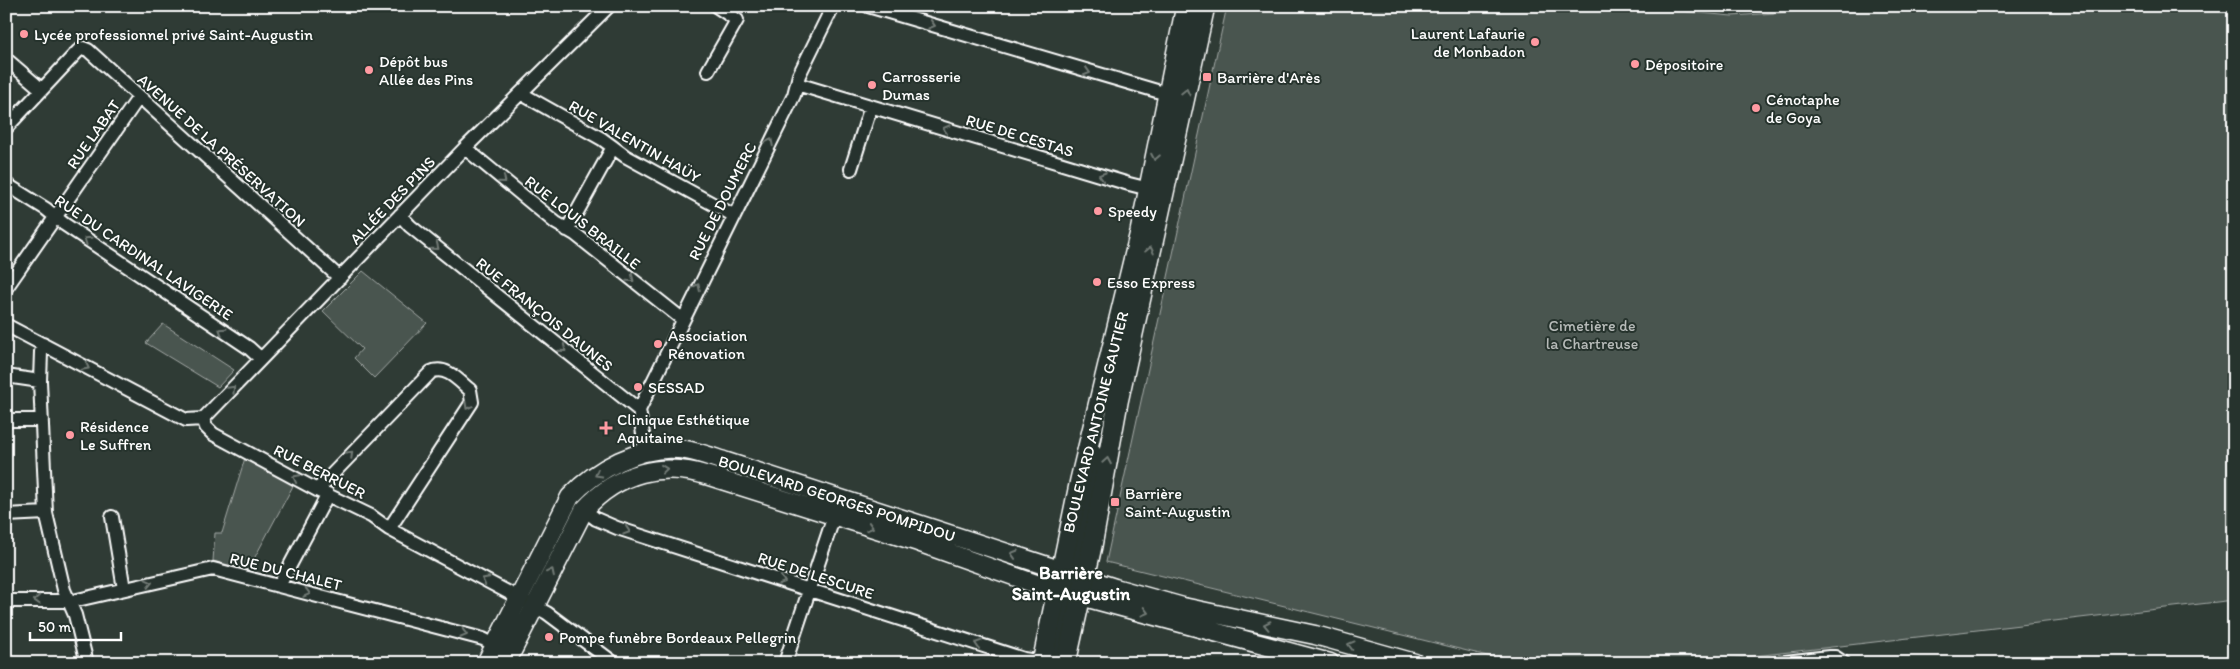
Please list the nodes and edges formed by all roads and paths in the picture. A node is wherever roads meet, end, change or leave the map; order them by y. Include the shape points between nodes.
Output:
1 (608, 6) edge
2 (716, 6) edge
3 (833, 6) edge
4 (868, 6) edge
5 (1186, 6) edge
6 (1205, 6) edge
7 (6, 59) edge
8 (708, 71) dead end
9 (796, 84) junction
10 (42, 89) junction
11 (522, 94) junction
12 (1167, 94) junction
13 (140, 97) junction
14 (871, 106) junction
15 (6, 128) edge
16 (465, 148) junction
17 (613, 148) junction
18 (851, 169) dead end
19 (6, 184) edge
20 (1149, 189) junction
21 (400, 215) junction
22 (733, 215) junction
23 (55, 217) junction
24 (567, 230) junction
25 (340, 278) junction
26 (6, 288) edge
27 (682, 319) junction
28 (6, 324) edge
29 (43, 344) junction
30 (261, 359) junction
31 (6, 376) edge
32 (40, 381) junction
33 (639, 410) junction
34 (1116, 411) junction
35 (202, 419) junction
36 (6, 420) edge
37 (42, 420) junction
38 (1095, 420) junction
39 (646, 452) junction
40 (322, 492) junction
41 (584, 510) junction
42 (46, 513) junction
43 (6, 515) edge
44 (112, 516) dead end
45 (834, 516) junction
46 (389, 529) junction
47 (1060, 569) junction
48 (279, 586) junction
49 (1073, 586) junction
50 (124, 589) junction
51 (809, 590) junction
52 (6, 601) edge
53 (67, 601) junction
54 (526, 602) junction
55 (495, 645) junction
56 (1842, 661) edge
57 (1042, 662) edge
58 (87, 663) edge
59 (486, 663) edge
60 (506, 663) edge
61 (614, 663) edge
62 (785, 663) edge
63 (1056, 663) edge
64 (1066, 663) edge
65 (1330, 663) edge
66 (1415, 663) edge
67 (1777, 663) edge

1 - 11 street, ALLÉE DES PINS
2 - 8 street via 737,20
3 - 9 street, RUE DE DOUMERC
4 -> 12 street
5 - 12 main road, BOULEVARD ANTOINE GAUTIER
34 -> 6 main road, BOULEVARD ANTOINE GAUTIER
7 - 10 street
9 - 14 street, RUE DE CESTAS
22 -> 9 street, RUE DE DOUMERC via 794,95
10 - 13 street, AVENUE DE LA PRÉSERVATION via 83,48
10 - 15 street
11 - 16 street, ALLÉE DES PINS
11 - 17 street, RUE VALENTIN HAÜY
12 -> 20 main road, BOULEVARD ANTOINE GAUTIER
13 - 23 street, RUE LABAT
13 - 25 street, AVENUE DE LA PRÉSERVATION
14 - 18 street
20 -> 14 street, RUE DE CESTAS via 964,137
16 - 21 street, ALLÉE DES PINS
16 -> 24 street, RUE LOUIS BRAILLE
17 - 22 street, RUE VALENTIN HAÜY
17 - 24 street
19 - 23 street, RUE DU CARDINAL LAVIGERIE
20 - 38 main road, BOULEVARD ANTOINE GAUTIER
21 - 25 street, ALLÉE DES PINS
21 -> 33 street, RUE FRANÇOIS DAUNES
27 -> 22 street, RUE DE DOUMERC
23 - 26 street, RUE LABAT
30 -> 23 street, RUE DU CARDINAL LAVIGERIE
24 -> 27 street, RUE LOUIS BRAILLE
25 - 30 street, ALLÉE DES PINS
27 - 33 street, RUE DE DOUMERC
28 - 29 street
29 - 32 street
29 -> 35 street via 186,420
35 -> 30 street, ALLÉE DES PINS
31 - 32 street
32 - 37 street
33 - 39 street
34 - 38 street
49 -> 34 main road, BOULEVARD ANTOINE GAUTIER
40 -> 35 street, RUE BERRUER via 213,434
36 - 37 street
37 - 42 street
38 - 47 main road, BOULEVARD ANTOINE GAUTIER
38 - 49 main road via 1090,483
47 -> 39 main road, BOULEVARD GEORGES POMPIDOU via 692,451
39 -> 54 main road, BOULEVARD GEORGES POMPIDOU via 592,478 570,497
40 - 46 street, RUE BERRUER via 371,516
40 -> 46 street via 431,372 445,370 470,390 472,402
40 - 48 street
41 -> 45 main road, BOULEVARD GEORGES POMPIDOU via 598,495 621,482 662,468 674,468
41 -> 51 street, RUE DE LESCURE via 617,528
54 -> 41 main road, BOULEVARD GEORGES POMPIDOU
42 - 43 street
42 - 53 street
44 - 50 street
45 -> 49 main road, BOULEVARD GEORGES POMPIDOU
45 - 51 street
54 -> 46 street, RUE BERRUER
47 - 49 main road, BOULEVARD ANTOINE GAUTIER
50 -> 48 street, RUE DU CHALET via 213,569
48 -> 55 street, RUE DU CHALET
49 - 57 main road, BOULEVARD ANTOINE GAUTIER
49 - 63 main road via 1067,601
49 - 64 main road, BOULEVARD ANTOINE GAUTIER
49 -> 65 main road
66 -> 49 main road via 1315,635
50 - 53 street, RUE DU CHALET
57 -> 51 street, RUE DE LESCURE
51 - 62 street
53 -> 52 street, RUE DU CHALET
53 - 58 street via 75,616
54 - 55 main road, BOULEVARD GEORGES POMPIDOU
54 - 60 main road, BOULEVARD GEORGES POMPIDOU
54 - 61 street, RUE BERRUER
55 - 59 main road, BOULEVARD GEORGES POMPIDOU
56 - 67 street via 1829,656

